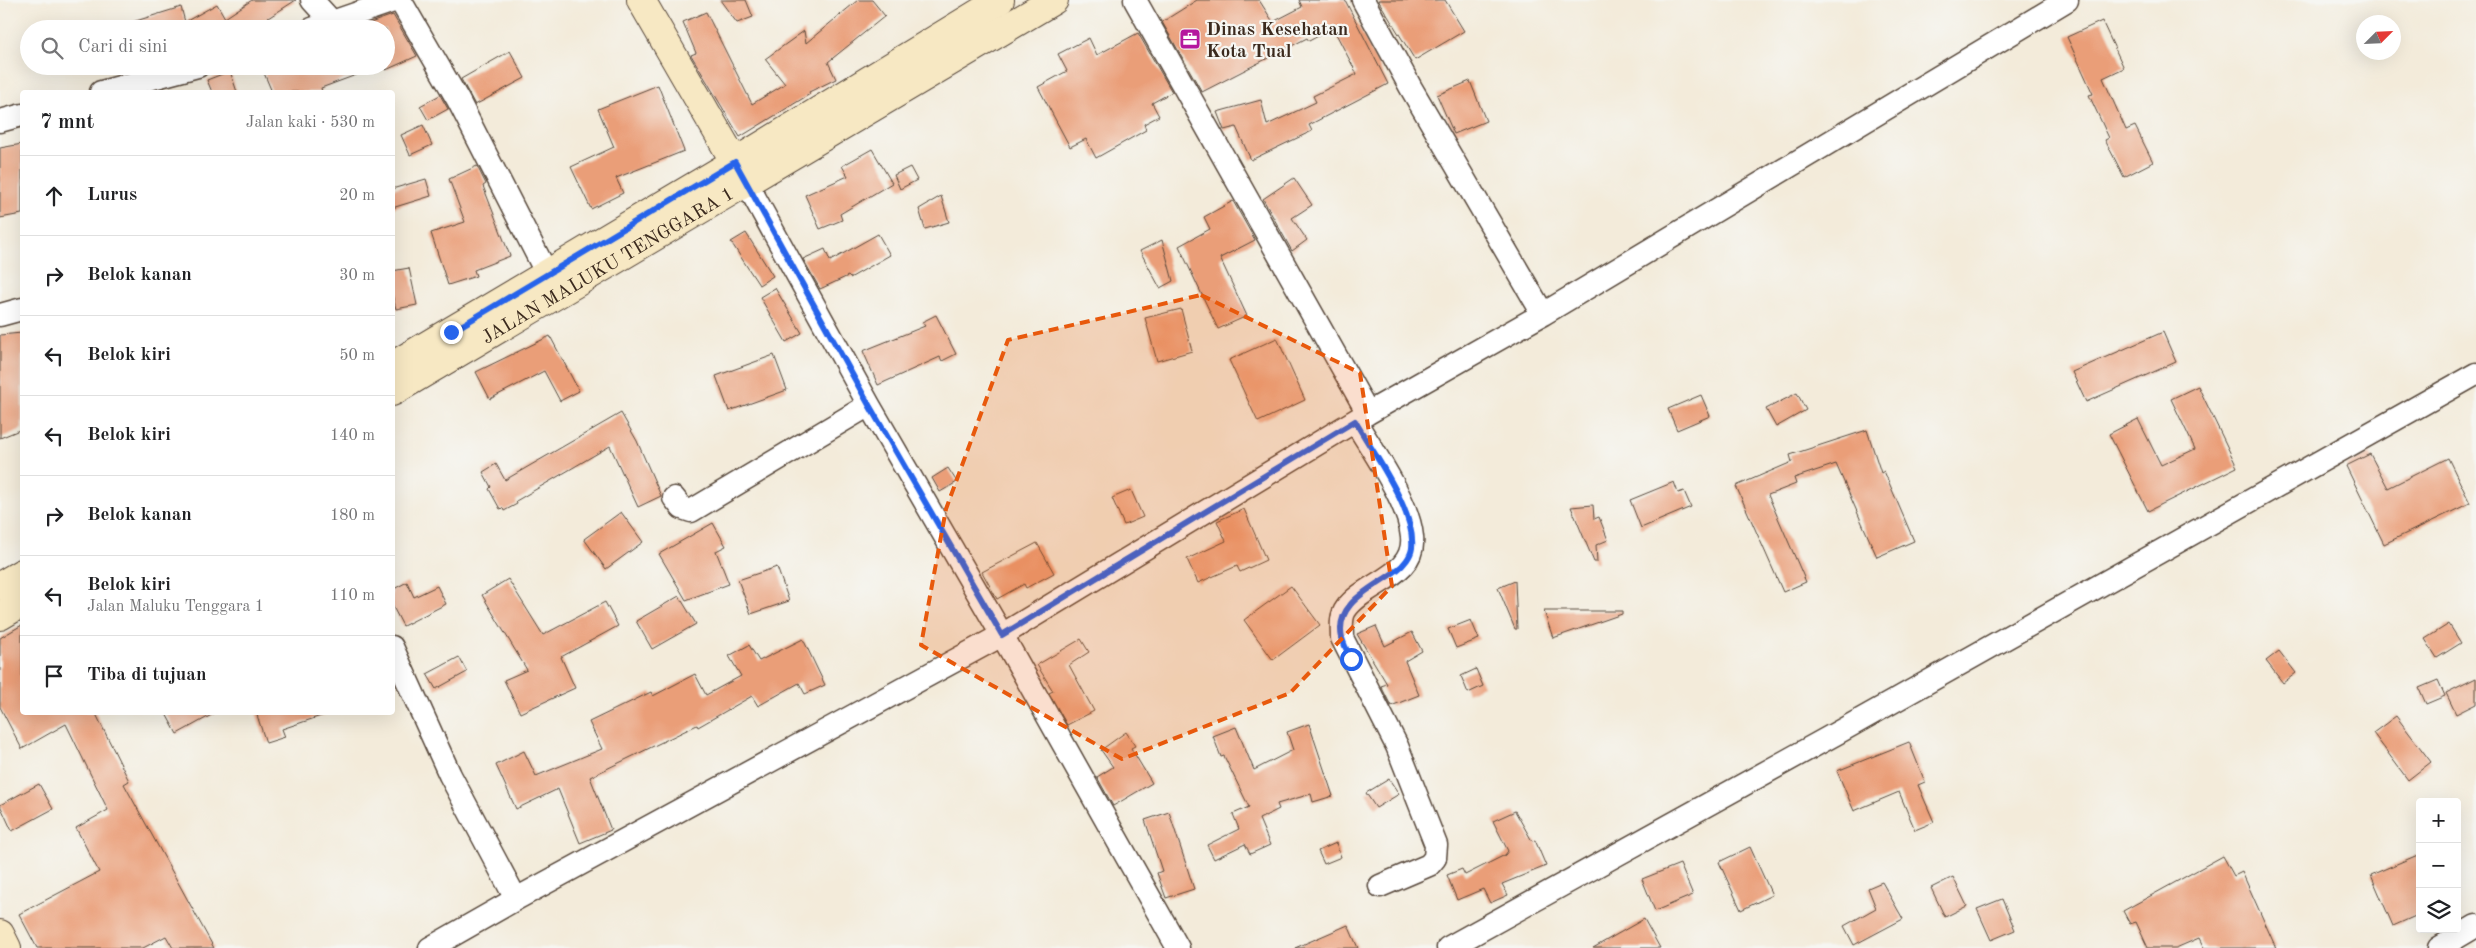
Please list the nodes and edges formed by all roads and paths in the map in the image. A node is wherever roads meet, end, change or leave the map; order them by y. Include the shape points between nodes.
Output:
1 (312, 0) edge
2 (396, 0) edge
3 (400, 0) edge
4 (640, 0) edge
5 (1000, 0) edge
6 (1054, 0) edge
7 (1136, 0) edge
8 (1363, 0) edge
9 (2067, 0) edge
10 (1018, 10) edge
11 (320, 20) edge
12 (339, 20) edge
13 (164, 75) edge
14 (108, 90) edge
15 (20, 116) edge
16 (0, 122) edge
17 (740, 172) junction
18 (546, 274) junction
19 (20, 310) edge
20 (1543, 314) junction
21 (0, 315) edge
22 (395, 364) edge
23 (2476, 374) edge
24 (395, 390) edge
25 (869, 405) junction
26 (1361, 417) junction
27 (674, 498) dead end
28 (20, 574) edge
29 (0, 586) edge
30 (20, 604) edge
31 (0, 616) edge
32 (1002, 635) junction
33 (395, 654) edge
34 (1380, 886) dead end
35 (516, 898) junction
36 (2476, 926) edge
37 (0, 934) edge
38 (8, 948) edge
39 (430, 948) edge
40 (1178, 948) edge
41 (1448, 948) edge
42 (2439, 948) edge

1 - 11 street
2 - 12 street
3 - 18 street via 458,100
4 - 17 main road
5 - 17 main road, JALAN MALUKU TENGGARA 1
6 - 10 main road, JALAN MALUKU TENGGARA 1
7 - 26 street
8 - 20 street
9 - 20 street
10 - 17 main road, JALAN MALUKU TENGGARA 1
13 - 14 street
15 - 16 street
17 - 18 main road, JALAN MALUKU TENGGARA 1
17 - 24 main road, JALAN MALUKU TENGGARA 1 via 558,295
17 - 25 street
18 - 22 main road, JALAN MALUKU TENGGARA 1
19 - 21 street
20 - 26 street
23 - 41 street
25 - 27 street via 691,511 682,508
25 - 32 street
26 - 32 street
26 - 34 street via 1399,497 1412,535 1412,550 1404,565 1345,609 1341,622 1342,638 1397,746 1436,845 1435,858 1429,865
28 - 29 main road
30 - 31 main road
32 - 35 street
32 - 40 street
33 - 35 street via 450,775
35 - 39 street
36 - 42 street
37 - 38 main road

